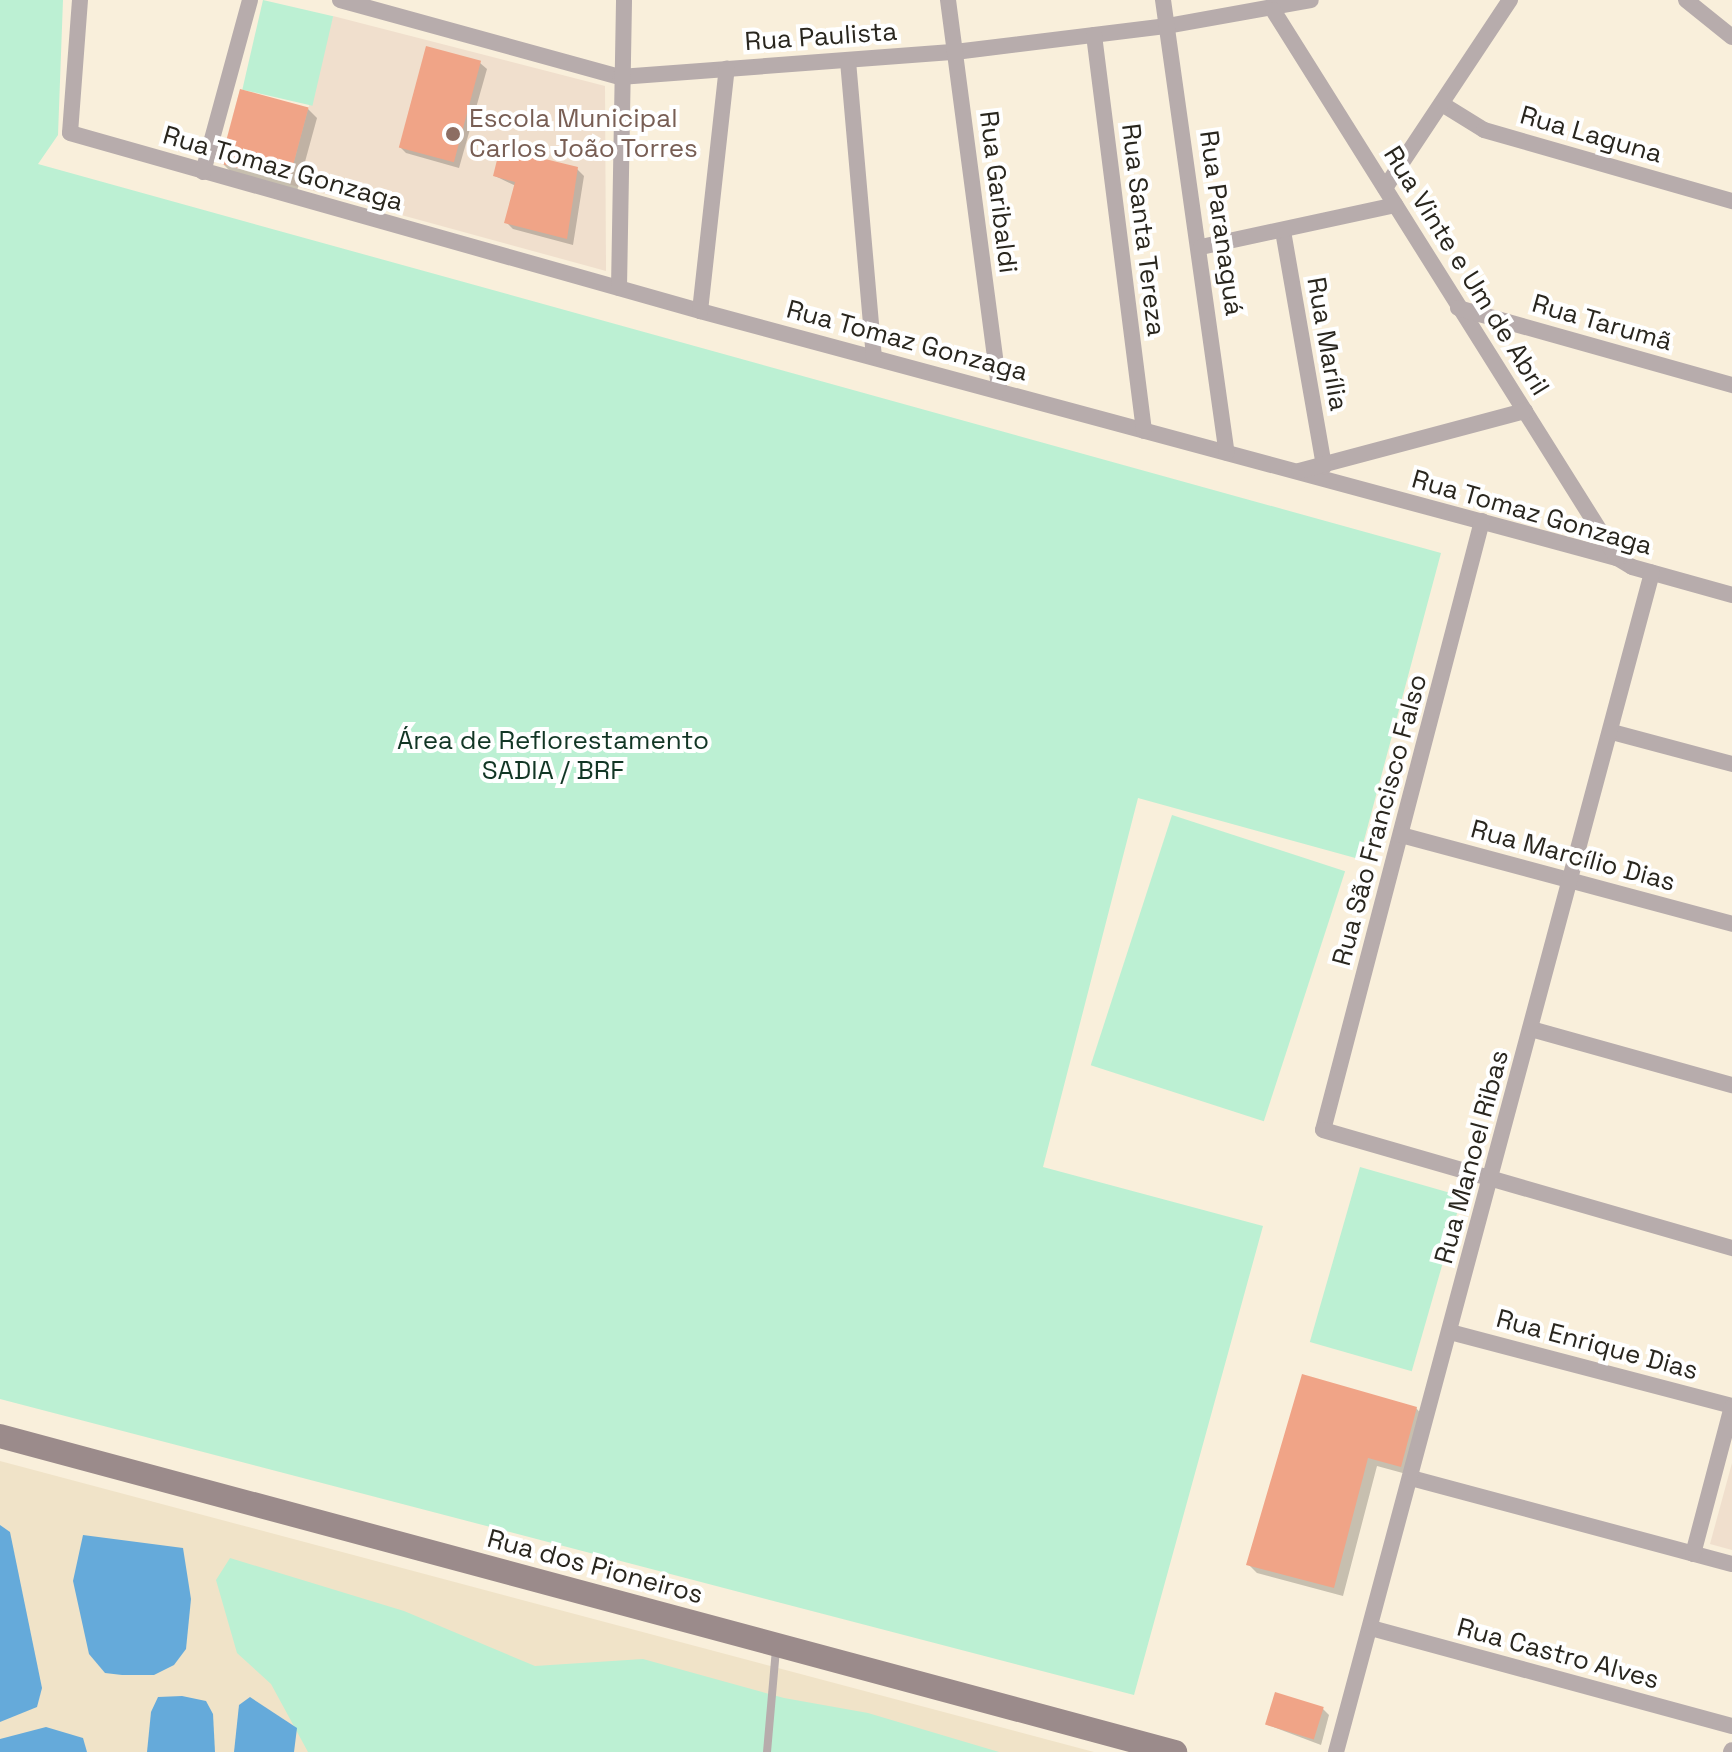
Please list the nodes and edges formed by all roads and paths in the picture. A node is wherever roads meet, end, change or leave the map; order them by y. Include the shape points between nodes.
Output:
1 (80, 0) edge
2 (250, 0) edge
3 (340, 0) edge
4 (624, 0) edge
5 (948, 0) edge
6 (1163, 0) edge
7 (1311, 0) edge
8 (1510, 0) edge
9 (1686, 0) edge
10 (1273, 10) junction
11 (1167, 26) junction
12 (1094, 35) junction
13 (1732, 37) edge
14 (955, 52) junction
15 (848, 61) junction
16 (727, 68) junction
17 (620, 77) junction
18 (1442, 104) junction
19 (203, 172) junction
20 (1385, 188) junction
21 (1732, 201) edge
22 (1396, 205) junction
23 (1283, 231) junction
24 (1201, 247) junction
25 (619, 288) junction
26 (1458, 308) junction
27 (700, 311) junction
28 (874, 357) junction
29 (1732, 385) edge
30 (999, 390) junction
31 (1525, 411) junction
32 (1144, 431) junction
33 (1227, 453) junction
34 (1324, 466) junction
35 (1294, 472) junction
36 (1482, 521) junction
37 (1617, 558) junction
38 (1652, 573) junction
39 (1732, 595) edge
40 (1612, 732) junction
41 (1732, 764) edge
42 (1401, 835) junction
43 (1571, 881) junction
44 (1732, 924) edge
45 (1531, 1029) junction
46 (1732, 1085) edge
47 (1491, 1179) junction
48 (1732, 1248) edge
49 (1450, 1332) junction
50 (1732, 1406) edge
51 (0, 1436) edge
52 (1411, 1478) junction
53 (1693, 1554) junction
54 (1732, 1564) edge
55 (1371, 1628) junction
56 (776, 1645) junction
57 (1732, 1726) edge
58 (767, 1752) edge
59 (1175, 1752) edge
60 (1336, 1752) edge

1 - 19 street, Rua Tomaz Gonzaga via 70,133
2 - 19 street
3 - 17 street, Rua Paulista
4 - 17 street
5 - 14 street, Rua Garibaldi
6 - 11 street, Rua Paranaguá
7 - 10 street, Rua Paulista
8 - 18 street
9 - 13 street
10 - 11 street, Rua Paulista
10 - 20 street, Rua Vinte e Um de Abril
11 - 12 street, Rua Paulista
11 - 24 street, Rua Paranaguá
12 - 14 street, Rua Paulista
12 - 32 street, Rua Santa Tereza
14 - 15 street, Rua Paulista
14 - 30 street, Rua Garibaldi
15 - 16 street, Rua Paulista
15 - 28 street
16 - 17 street, Rua Paulista
16 - 27 street
17 - 25 street
18 - 20 street
18 - 21 street, Rua Laguna via 1484,130
19 - 25 street, Rua Tomaz Gonzaga
20 - 22 street, Rua Vinte e Um de Abril
22 - 23 street
22 - 26 street, Rua Vinte e Um de Abril
23 - 24 street
23 - 34 street, Rua Marília
24 - 33 street, Rua Paranaguá
25 - 27 street, Rua Tomaz Gonzaga
26 - 29 street, Rua Tarumã
26 - 31 street, Rua Vinte e Um de Abril
27 - 28 street, Rua Tomaz Gonzaga
28 - 30 street, Rua Tomaz Gonzaga
30 - 32 street, Rua Tomaz Gonzaga
31 - 34 street
31 - 37 street, Rua Vinte e Um de Abril
32 - 33 street, Rua Tomaz Gonzaga
33 - 35 street, Rua Tomaz Gonzaga
34 - 35 street
35 - 36 street, Rua Tomaz Gonzaga
36 - 37 street, Rua Tomaz Gonzaga
36 - 42 street, Rua São Francisco Falso
37 - 38 street, Rua Tomaz Gonzaga
38 - 39 street, Rua Tomaz Gonzaga
38 - 40 street, Rua Manoel Ribas
40 - 41 street
40 - 43 street, Rua Manoel Ribas
42 - 43 street, Rua Marcílio Dias
42 - 47 street, Rua São Francisco Falso via 1323,1130
43 - 44 street, Rua Marcílio Dias
43 - 45 street, Rua Manoel Ribas
45 - 46 street
45 - 47 street, Rua Manoel Ribas
47 - 48 street
47 - 49 street, Rua Manoel Ribas
49 - 50 street, Rua Enrique Dias
49 - 52 street, Rua Manoel Ribas
50 - 53 street
51 - 56 main road, Rua dos Pioneiros
52 - 53 street
52 - 55 street, Rua Manoel Ribas
53 - 54 street
55 - 57 street, Rua Castro Alves
55 - 60 street, Rua Manoel Ribas
56 - 58 lane
56 - 59 main road, Rua dos Pioneiros

